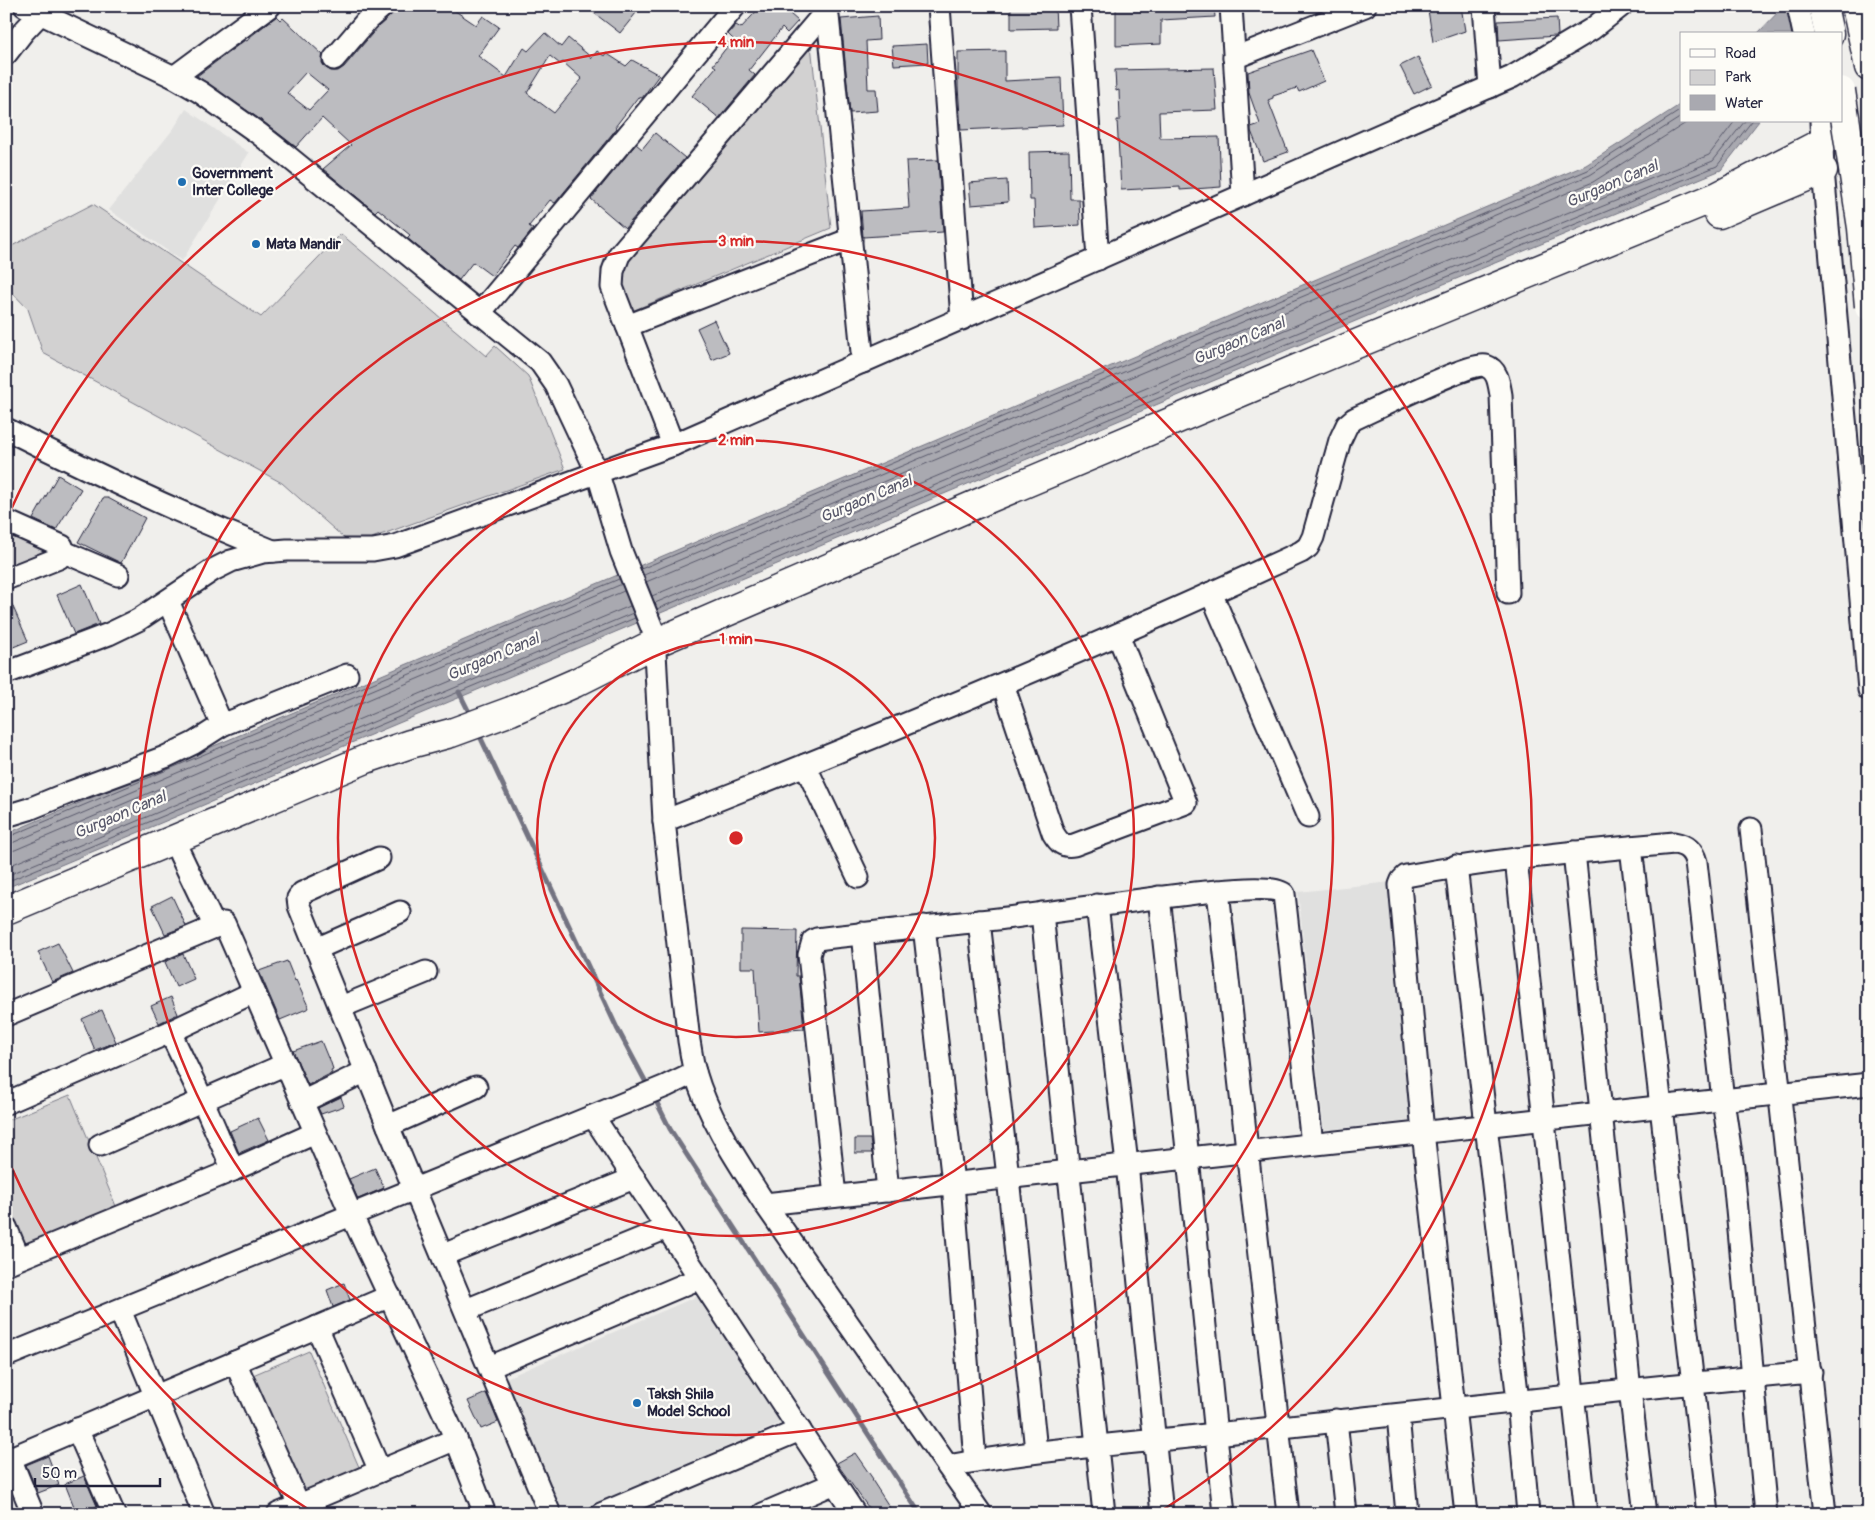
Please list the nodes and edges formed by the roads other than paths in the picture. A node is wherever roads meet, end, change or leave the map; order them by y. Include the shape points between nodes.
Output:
1 (270, 6) edge
2 (383, 6) edge
3 (735, 6) edge
4 (939, 6) edge
5 (1080, 6) edge
6 (1231, 6) edge
7 (1365, 6) edge
8 (1484, 6) edge
9 (1621, 6) edge
10 (1798, 6) edge
11 (1823, 6) edge
12 (1856, 6) edge
13 (827, 8) edge
14 (32, 10) edge
15 (1804, 32) edge
16 (1829, 32) edge
17 (6, 54) edge
18 (1234, 58) junction
19 (334, 59) dead end
20 (1869, 67) edge
21 (174, 77) junction
22 (1490, 87) junction
23 (1842, 98) edge
24 (1822, 132) edge
25 (1824, 170) junction
26 (1244, 195) junction
27 (851, 239) junction
28 (1098, 259) junction
29 (1869, 265) edge
30 (1832, 268) junction
31 (1869, 306) edge
32 (479, 314) junction
33 (962, 319) junction
34 (627, 326) junction
35 (863, 362) junction
36 (6, 429) edge
37 (673, 445) junction
38 (598, 474) junction
39 (6, 521) edge
40 (273, 551) junction
41 (64, 552) junction
42 (118, 575) dead end
43 (6, 579) edge
44 (1211, 594) junction
45 (1508, 594) dead end
46 (168, 601) junction
47 (1118, 635) junction
48 (654, 642) junction
49 (6, 674) edge
50 (347, 674) dead end
51 (1002, 684) junction
52 (1869, 690) edge
53 (222, 725) junction
54 (454, 741) junction
55 (805, 765) junction
56 (6, 816) edge
57 (1308, 816) dead end
58 (664, 821) junction
59 (1751, 829) dead end
60 (1631, 847) junction
61 (1574, 852) junction
62 (180, 854) junction
63 (379, 858) dead end
64 (1516, 859) junction
65 (1456, 866) junction
66 (858, 877) dead end
67 (1218, 891) junction
68 (1159, 897) junction
69 (1097, 905) junction
70 (6, 910) edge
71 (400, 912) dead end
72 (1042, 913) junction
73 (979, 921) junction
74 (924, 926) junction
75 (214, 927) junction
76 (6, 929) edge
77 (862, 933) junction
78 (316, 949) junction
79 (426, 972) dead end
80 (254, 992) junction
81 (341, 1007) junction
82 (6, 1016) edge
83 (170, 1032) junction
84 (286, 1064) junction
85 (366, 1071) junction
86 (695, 1072) junction
87 (1869, 1084) edge
88 (476, 1087) dead end
89 (1780, 1094) junction
90 (1723, 1100) junction
91 (203, 1101) junction
92 (302, 1102) junction
93 (6, 1103) edge
94 (1660, 1107) junction
95 (1600, 1113) junction
96 (593, 1116) junction
97 (1544, 1120) junction
98 (388, 1126) junction
99 (1485, 1126) junction
100 (1424, 1132) junction
101 (315, 1133) junction
102 (1312, 1144) junction
103 (100, 1145) dead end
104 (1247, 1151) junction
105 (1188, 1158) junction
106 (1127, 1164) junction
107 (233, 1170) junction
108 (1068, 1171) junction
109 (1008, 1177) junction
110 (634, 1178) junction
111 (953, 1184) junction
112 (416, 1189) junction
113 (888, 1191) junction
114 (835, 1196) junction
115 (765, 1204) junction
116 (352, 1216) junction
117 (6, 1227) edge
118 (667, 1228) junction
119 (443, 1255) junction
120 (13, 1261) edge
121 (700, 1278) junction
122 (390, 1296) junction
123 (120, 1310) junction
124 (466, 1310) junction
125 (317, 1327) junction
126 (6, 1356) edge
127 (235, 1362) junction
128 (490, 1367) junction
129 (1811, 1372) junction
130 (1752, 1377) junction
131 (1694, 1384) junction
132 (1630, 1390) junction
133 (155, 1396) junction
134 (1574, 1396) junction
135 (1518, 1401) junction
136 (1454, 1409) junction
137 (1398, 1415) junction
138 (1336, 1420) junction
139 (1279, 1427) junction
140 (77, 1429) junction
141 (800, 1430) junction
142 (1216, 1434) junction
143 (456, 1439) junction
144 (1156, 1440) junction
145 (1097, 1444) junction
146 (1036, 1451) junction
147 (8, 1459) edge
148 (976, 1460) junction
149 (948, 1466) junction
150 (380, 1471) junction
151 (835, 1483) junction
152 (299, 1505) junction
153 (482, 1513) edge
154 (33, 1514) edge
155 (114, 1514) edge
156 (204, 1514) edge
157 (278, 1514) edge
158 (550, 1514) edge
159 (601, 1514) edge
160 (763, 1514) edge
161 (855, 1514) edge
162 (981, 1514) edge
163 (1104, 1514) edge
164 (1162, 1514) edge
165 (1224, 1514) edge
166 (1288, 1514) edge
167 (1346, 1514) edge
168 (1407, 1514) edge
169 (1466, 1514) edge
170 (1528, 1514) edge
171 (1586, 1514) edge
172 (1645, 1514) edge
173 (1708, 1514) edge
174 (1766, 1514) edge
175 (1825, 1514) edge

1 - 21 street
2 - 19 street
3 - 32 street
4 - 33 street
5 - 28 street
6 - 18 street
7 - 18 street
8 - 22 street
9 - 22 street via 1592,29
10 - 15 street
11 - 16 main road
12 - 20 main road
13 - 27 street
13 - 34 street via 619,255 613,271 612,288
14 - 17 street via 23,32
14 - 21 street
18 - 26 street
21 - 32 street via 258,133
22 - 26 street
23 - 31 main road, bridge via 1862,228
24 - 25 street
24 - 48 main road via 1718,196 1309,364
25 - 30 street
25 - 48 main road via 725,626
26 - 28 street
27 - 34 street
27 - 35 street
28 - 33 street
29 - 30 street
30 - 52 street
32 - 38 street via 540,362 556,385
33 - 35 street
34 - 37 street
35 - 37 street
36 - 40 street
37 - 38 street
38 - 40 street via 383,549
38 - 48 street
39 - 41 street via 62,546
40 - 46 street via 231,561
41 - 42 street
41 - 43 street via 59,558
44 - 45 street via 1308,547 1347,425 1354,419 1476,366 1494,370 1499,380
44 - 47 street
44 - 57 street
46 - 49 street via 109,634
46 - 53 street
47 - 51 street
47 - 51 street via 1186,803 1074,845 1062,845 1052,833
48 - 54 main road via 514,718
48 - 58 street
50 - 53 street
51 - 55 street
53 - 56 street via 194,744 165,757
54 - 62 main road via 420,758
54 - 70 main road via 410,744 366,759
55 - 58 street
55 - 66 street
58 - 86 street
59 - 89 street
60 - 61 street
60 - 90 street via 1674,843 1687,847 1695,856
60 - 94 street
61 - 64 street
61 - 95 street
62 - 75 street
62 - 76 main road
63 - 78 street via 300,895 299,906
64 - 65 street
64 - 97 street
65 - 99 street
65 - 100 street via 1406,876 1400,885
67 - 68 street
67 - 102 street via 1272,888 1284,894
67 - 104 street
68 - 69 street
68 - 105 street
69 - 72 street
69 - 106 street
71 - 78 street
72 - 73 street
72 - 108 street
73 - 74 street
73 - 109 street
74 - 77 street
74 - 111 street
75 - 80 street via 224,923
75 - 82 street
77 - 113 street
77 - 114 street via 817,939 810,945
78 - 81 street
79 - 81 street
80 - 83 street
80 - 84 street
81 - 85 street
83 - 91 street
83 - 93 street
84 - 91 street
84 - 92 street
85 - 92 street
85 - 98 street
86 - 96 street
86 - 115 street via 734,1156
87 - 89 street
88 - 98 street
89 - 90 street
89 - 129 street
90 - 94 street
90 - 130 street via 1734,1168
91 - 103 street
91 - 107 street
92 - 101 street
94 - 95 street
94 - 131 street
95 - 97 street
95 - 132 street
96 - 110 street
96 - 112 street
97 - 99 street
97 - 134 street
98 - 112 street
99 - 100 street
99 - 135 street
100 - 102 street
100 - 136 street
101 - 107 street
101 - 116 street
102 - 104 street
104 - 105 street
104 - 139 street
105 - 106 street
105 - 142 street
106 - 108 street
106 - 144 street
107 - 120 street
108 - 109 street
108 - 145 street
109 - 111 street
109 - 146 street
110 - 118 street
110 - 119 street
111 - 113 street
111 - 148 street
112 - 116 street
112 - 119 street
113 - 114 street
114 - 115 street
115 - 149 street
116 - 122 street
116 - 123 street
117 - 120 street
118 - 121 street
118 - 124 street
119 - 124 street
121 - 128 street
121 - 141 street
122 - 125 street
122 - 143 street
123 - 126 street
123 - 133 street
124 - 128 street
125 - 127 street
125 - 150 street
127 - 133 street
127 - 152 street
128 - 158 street
129 - 130 street
129 - 175 street
130 - 131 street
130 - 174 street
131 - 132 street
131 - 173 street
132 - 134 street
132 - 172 street
133 - 140 street
133 - 156 street
134 - 135 street
134 - 171 street
135 - 136 street
135 - 170 street
136 - 137 street
136 - 169 street
137 - 138 street
137 - 168 street
138 - 139 street
138 - 167 street
139 - 142 street
139 - 166 street
140 - 147 street
140 - 155 street
141 - 151 street
141 - 159 street
142 - 144 street
142 - 165 street
143 - 150 street
143 - 153 street
144 - 145 street
144 - 164 street
145 - 146 street
145 - 163 street
146 - 148 street
147 - 154 street
148 - 149 street
149 - 162 street
150 - 152 street
151 - 160 street
151 - 161 street
152 - 157 street

